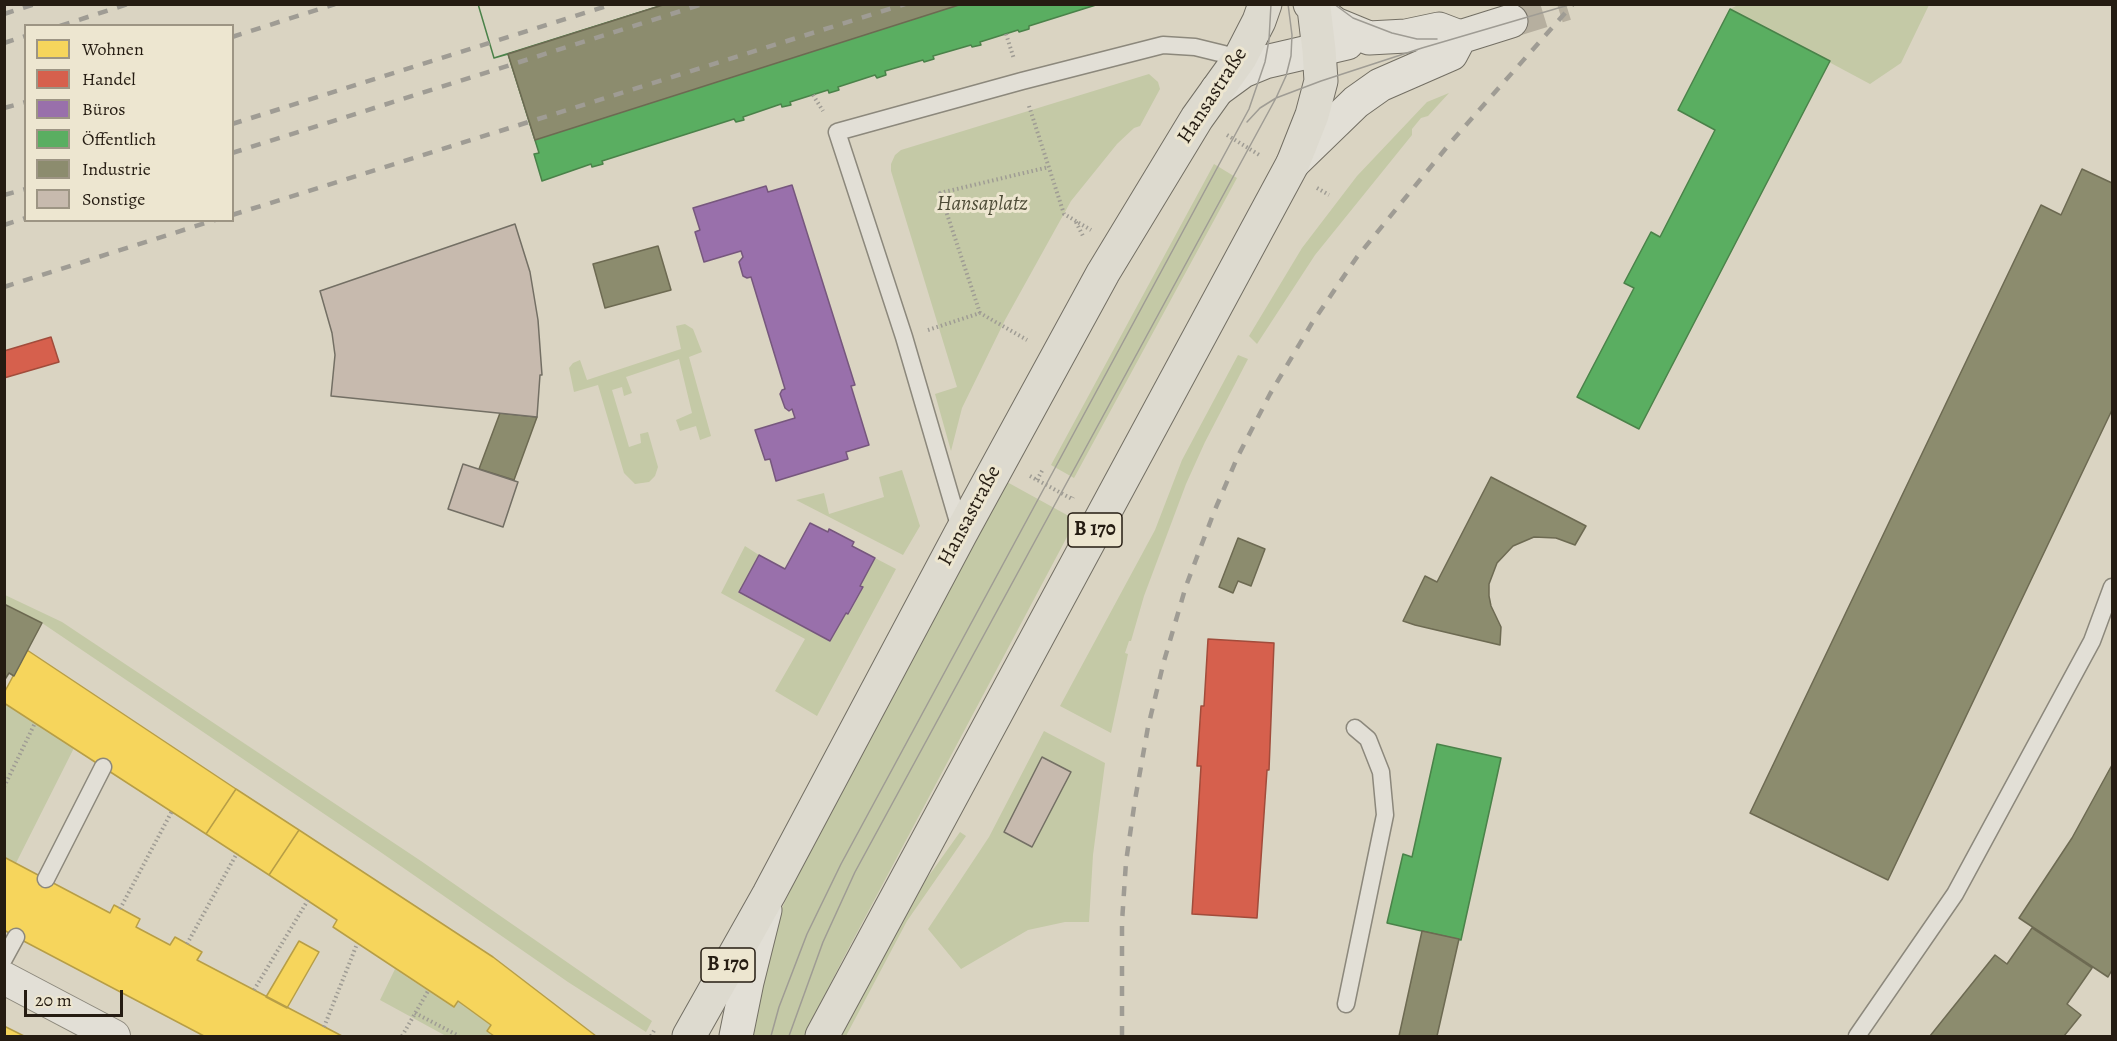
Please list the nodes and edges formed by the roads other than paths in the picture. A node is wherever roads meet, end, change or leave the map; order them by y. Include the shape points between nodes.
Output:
1 (1265, 4) edge
2 (1312, 6) edge
3 (1511, 21) tunnel mouth
4 (1460, 37) junction
5 (1370, 38) junction
6 (1319, 50) junction
7 (1240, 58) junction
8 (1215, 91) junction
9 (1281, 161) junction
10 (961, 533) junction
11 (2112, 587) edge
12 (1355, 728) dead end
13 (103, 767) dead end
14 (46, 879) dead end
15 (769, 894) junction
16 (16, 937) dead end
17 (4, 959) edge
18 (4, 978) edge
19 (1346, 1004) dead end
20 (114, 1036) edge
21 (689, 1036) edge
22 (736, 1036) edge
23 (822, 1036) edge
24 (1857, 1036) edge

1 - 7 main road, Hansastraße / B 170
2 - 5 street via 1335,24
2 - 6 main road, B 170
3 - 4 street
4 - 5 street via 1439,29
4 - 9 street via 1451,54 1380,85
5 - 6 street
6 - 8 street via 1265,62 1243,71
6 - 9 main road, B 170 via 1321,81 1312,115
7 - 8 main road, Hansastraße / B 170
7 - 10 lane via 1195,47 1163,45 837,132 904,337
8 - 10 main road, Hansastraße / B 170 via 1103,273
9 - 23 main road, B 170
10 - 15 main road, Hansastraße / B 170
11 - 24 lane via 2092,640 1955,894
12 - 19 lane via 1368,739 1381,772 1385,815
13 - 14 lane
15 - 21 main road, Hansastraße / B 170
15 - 22 street
16 - 17 lane
18 - 20 street

